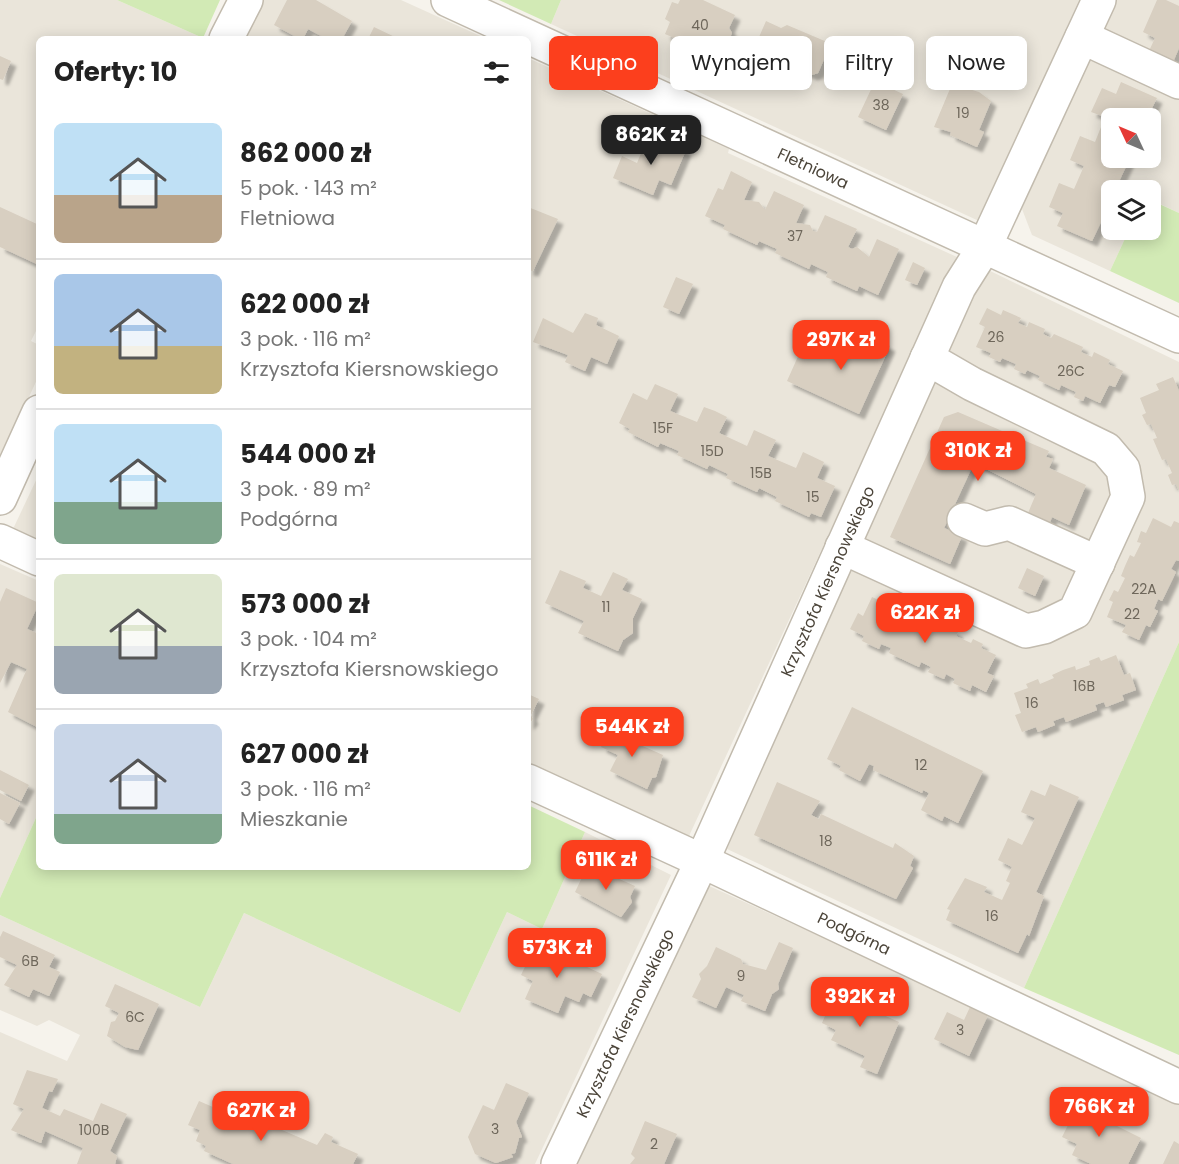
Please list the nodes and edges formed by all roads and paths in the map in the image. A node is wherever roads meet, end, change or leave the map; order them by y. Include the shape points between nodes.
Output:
1 (246, 0) edge
2 (448, 0) edge
3 (1099, 0) edge
4 (228, 36) edge
5 (527, 36) edge
6 (1082, 37) junction
7 (531, 38) edge
8 (1179, 82) edge
9 (985, 246) junction
10 (1179, 336) edge
11 (927, 358) junction
12 (36, 419) edge
13 (0, 498) edge
14 (964, 520) dead end
15 (0, 541) edge
16 (843, 548) junction
17 (36, 557) edge
18 (1098, 563) junction
19 (531, 782) edge
20 (702, 861) junction
21 (1179, 1087) edge
22 (558, 1164) edge

1 - 4 street
2 - 5 street, Fletniowa
3 - 6 street, Krzysztofa Kiersnowskiego
6 - 8 street
6 - 9 street, Krzysztofa Kiersnowskiego
7 - 9 street, Fletniowa
9 - 10 street, Fletniowa
9 - 11 street, Krzysztofa Kiersnowskiego via 959,287
11 - 16 street, Krzysztofa Kiersnowskiego
11 - 18 street via 972,384 1106,448 1122,469 1128,497
12 - 13 street
14 - 18 street via 985,529 1009,523
15 - 17 street
16 - 18 street via 1026,631 1075,612
16 - 20 street, Krzysztofa Kiersnowskiego
19 - 20 street, Podgórna
20 - 21 street, Podgórna
20 - 22 street, Krzysztofa Kiersnowskiego

